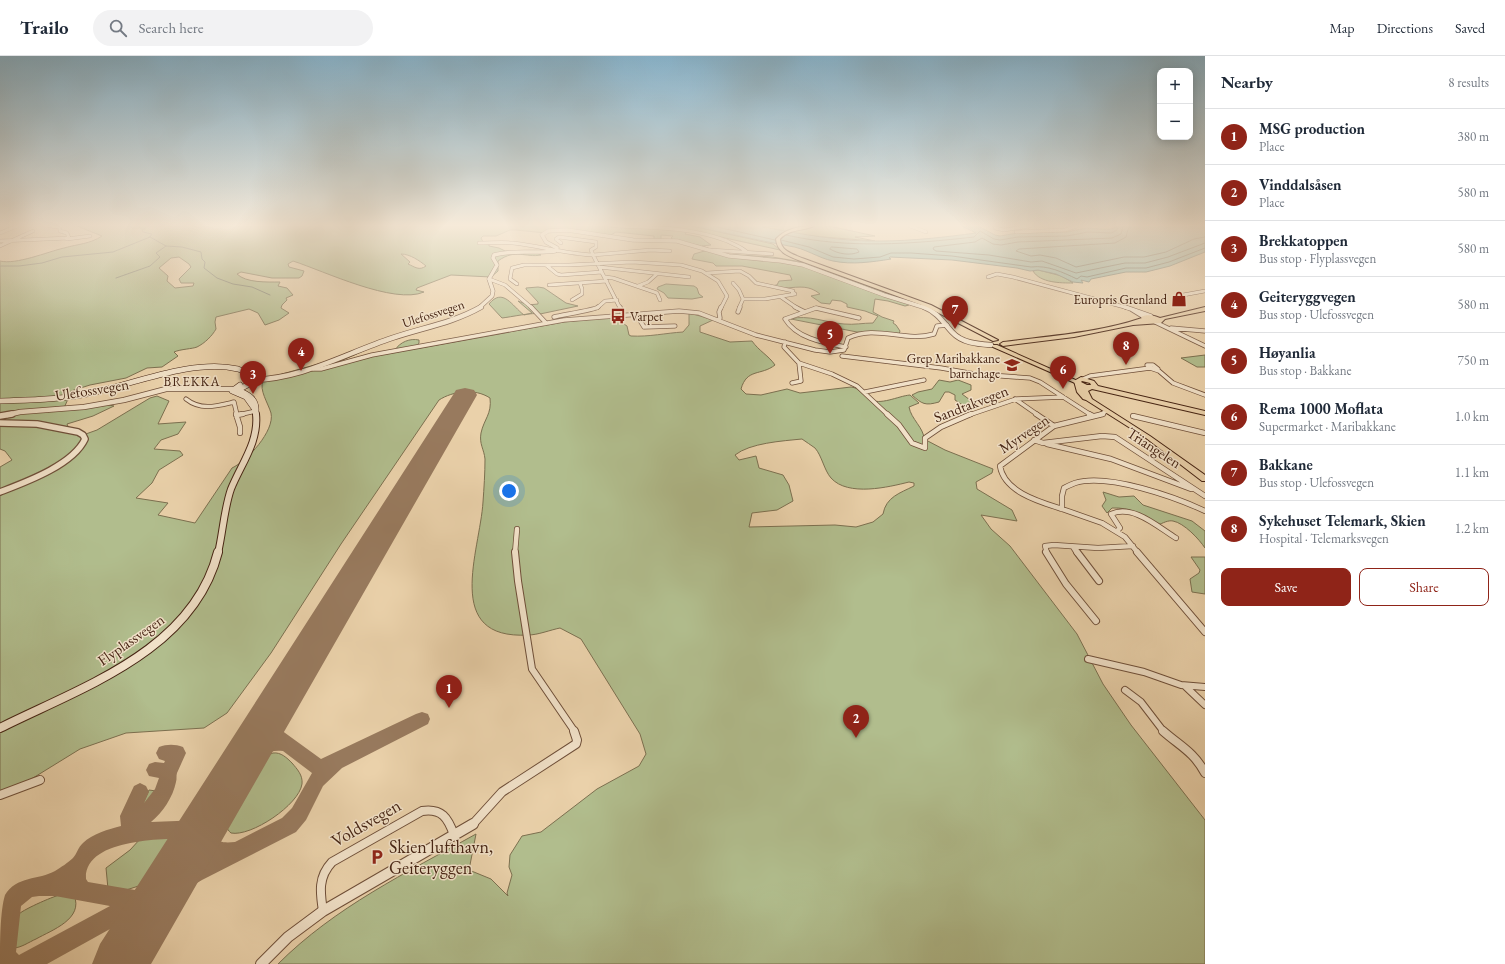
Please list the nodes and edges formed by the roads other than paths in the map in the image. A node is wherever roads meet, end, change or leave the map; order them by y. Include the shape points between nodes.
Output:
1 (494, 268) edge
2 (513, 268) edge
3 (550, 268) edge
4 (601, 268) edge
5 (611, 268) edge
6 (693, 268) edge
7 (813, 268) edge
8 (826, 268) edge
9 (602, 272) junction
10 (707, 273) junction
11 (657, 274) junction
12 (605, 277) junction
13 (689, 277) dead end
14 (988, 277) dead end
15 (489, 279) junction
16 (607, 281) junction
17 (580, 283) junction
18 (733, 283) dead end
19 (517, 284) dead end
20 (549, 285) dead end
21 (638, 286) junction
22 (1205, 291) edge
23 (1183, 295) dead end
24 (781, 297) junction
25 (743, 299) junction
26 (572, 300) dead end
27 (617, 300) junction
28 (660, 300) dead end
29 (1205, 308) edge
30 (1130, 309) junction
31 (738, 312) dead end
32 (805, 312) junction
33 (636, 314) junction
34 (623, 315) junction
35 (554, 317) dead end
36 (859, 318) dead end
37 (1145, 318) junction
38 (718, 320) junction
39 (1156, 320) junction
40 (1132, 323) junction
41 (546, 324) junction
42 (947, 325) junction
43 (675, 326) dead end
44 (1170, 328) junction
45 (1205, 331) edge
46 (785, 342) junction
47 (995, 343) junction
48 (1205, 346) edge
49 (846, 347) junction
50 (842, 356) dead end
51 (799, 363) junction
52 (313, 369) junction
53 (1096, 375) junction
54 (251, 380) junction
55 (924, 380) dead end
56 (1080, 381) junction
57 (792, 383) dead end
58 (1092, 385) junction
59 (235, 390) junction
60 (865, 392) junction
61 (1205, 395) edge
62 (1062, 397) junction
63 (1015, 399) junction
64 (186, 400) dead end
65 (0, 401) edge
66 (256, 411) junction
67 (1105, 411) junction
68 (1205, 412) edge
69 (236, 415) junction
70 (0, 416) edge
71 (1093, 416) junction
72 (1133, 416) dead end
73 (0, 423) edge
74 (1054, 426) junction
75 (240, 433) dead end
76 (1205, 433) edge
77 (1034, 440) junction
78 (1043, 443) junction
79 (1205, 479) edge
80 (0, 492) edge
81 (1200, 493) junction
82 (1205, 496) edge
83 (1062, 509) junction
84 (1205, 511) edge
85 (517, 529) dead end
86 (1117, 531) junction
87 (1176, 538) dead end
88 (1133, 546) junction
89 (1073, 547) junction
90 (1099, 580) dead end
91 (1096, 621) dead end
92 (1205, 632) edge
93 (1088, 659) dead end
94 (1185, 686) junction
95 (1205, 687) edge
96 (1125, 690) dead end
97 (1205, 705) edge
98 (0, 728) edge
99 (1205, 773) edge
100 (40, 780) dead end
101 (0, 795) edge
102 (473, 824) joint
103 (454, 835) junction
104 (323, 911) junction
105 (261, 964) edge

1 - 15 street, Ulefossvegen
2 - 19 street via 510,278
3 - 9 street via 561,275
4 - 9 street
5 - 11 street
6 - 10 street
7 - 42 street via 889,297 922,306 937,314
8 - 47 main road via 917,301 964,323
9 - 12 street
10 - 24 street via 740,271 758,284 795,294
10 - 38 street via 720,284 727,296
11 - 13 street
11 - 21 street
12 - 16 street
12 - 21 street
14 - 30 street via 997,274 1013,277
15 - 41 street via 510,288 530,305
15 - 52 street, Ulefossvegen via 493,290 492,296 476,309
16 - 17 street
16 - 27 street
17 - 20 street
17 - 26 street via 582,294
18 - 25 street via 740,290
21 - 28 street via 657,293
22 - 23 street
24 - 25 street
24 - 32 street
25 - 31 street
27 - 34 street
27 - 35 street via 605,301 595,310
29 - 39 main road
30 - 37 street
30 - 39 street
32 - 36 street via 821,308
32 - 49 street via 785,318 785,321 798,333
33 - 34 street
33 - 38 street via 687,311
33 - 43 street via 644,327
34 - 41 street
37 - 39 main road
37 - 40 main road
38 - 46 street via 756,335
39 - 40 main road
39 - 44 street
40 - 47 main road via 1074,335
41 - 52 street via 372,355 318,370
42 - 47 street via 955,335 968,342
42 - 49 street via 937,326 935,333 926,337 856,334 848,338
44 - 45 street
44 - 48 street
46 - 49 street via 827,352 840,351
46 - 51 street via 784,347
47 - 56 main road
50 - 62 street via 981,375 1027,377
51 - 57 street via 800,381
51 - 60 street via 847,381
52 - 54 street, Ulefossvegen
53 - 56 street
53 - 58 street via 1091,378
53 - 61 street via 1155,366 1158,369 1156,370 1173,383
54 - 59 main road, Ulefossvegen
54 - 65 main road via 246,373 224,368 191,369 82,395
55 - 60 street
56 - 58 main road
56 - 67 main road via 1082,395
58 - 67 main road via 1085,390 1088,397
58 - 68 main road
59 - 66 main road via 246,397
59 - 70 street, Ulefossvegen via 162,390 84,407
60 - 63 street, Sandtakvegen via 901,428 912,443 925,448 925,438 933,431
62 - 63 street, Sandtakvegen
62 - 71 street
63 - 74 street
64 - 69 street via 202,408 234,402
66 - 69 street
66 - 98 main road, Flyplassvegen via 255,435 232,488 210,576 189,611 166,635 127,662
67 - 71 street, Myrvegen
67 - 79 main road via 1159,444
69 - 75 street via 242,428
71 - 74 street, Myrvegen
72 - 76 street
73 - 80 street, Ulefossvegen via 37,424 78,432 85,438 81,448 66,460
74 - 77 street, Myrvegen
77 - 78 street, Triangelen
77 - 83 street, Myrvegen via 1001,464 1000,471 1008,482 1024,494
78 - 81 street, Triangelen via 1111,459
78 - 81 street, Triangelen via 1102,436 1115,437
81 - 82 street, Triangelen
83 - 84 street via 1064,488 1070,484 1088,481 1152,491
83 - 86 street via 1095,520
85 - 102 street via 516,554 532,669 576,734 577,740 576,744 502,792
86 - 87 street via 1120,528 1111,514 1127,511
86 - 88 street
88 - 89 street
88 - 92 street
89 - 90 street
89 - 91 street via 1048,545 1044,549 1081,605
93 - 94 street via 1144,672
94 - 95 street
94 - 97 street
96 - 99 street via 1138,698 1163,731 1190,751
100 - 101 street
102 - 103 street
103 - 104 street
103 - 104 street, Voldsvegen via 451,824 440,811 430,809 422,811 332,862 326,867 320,880
104 - 105 street via 288,937

